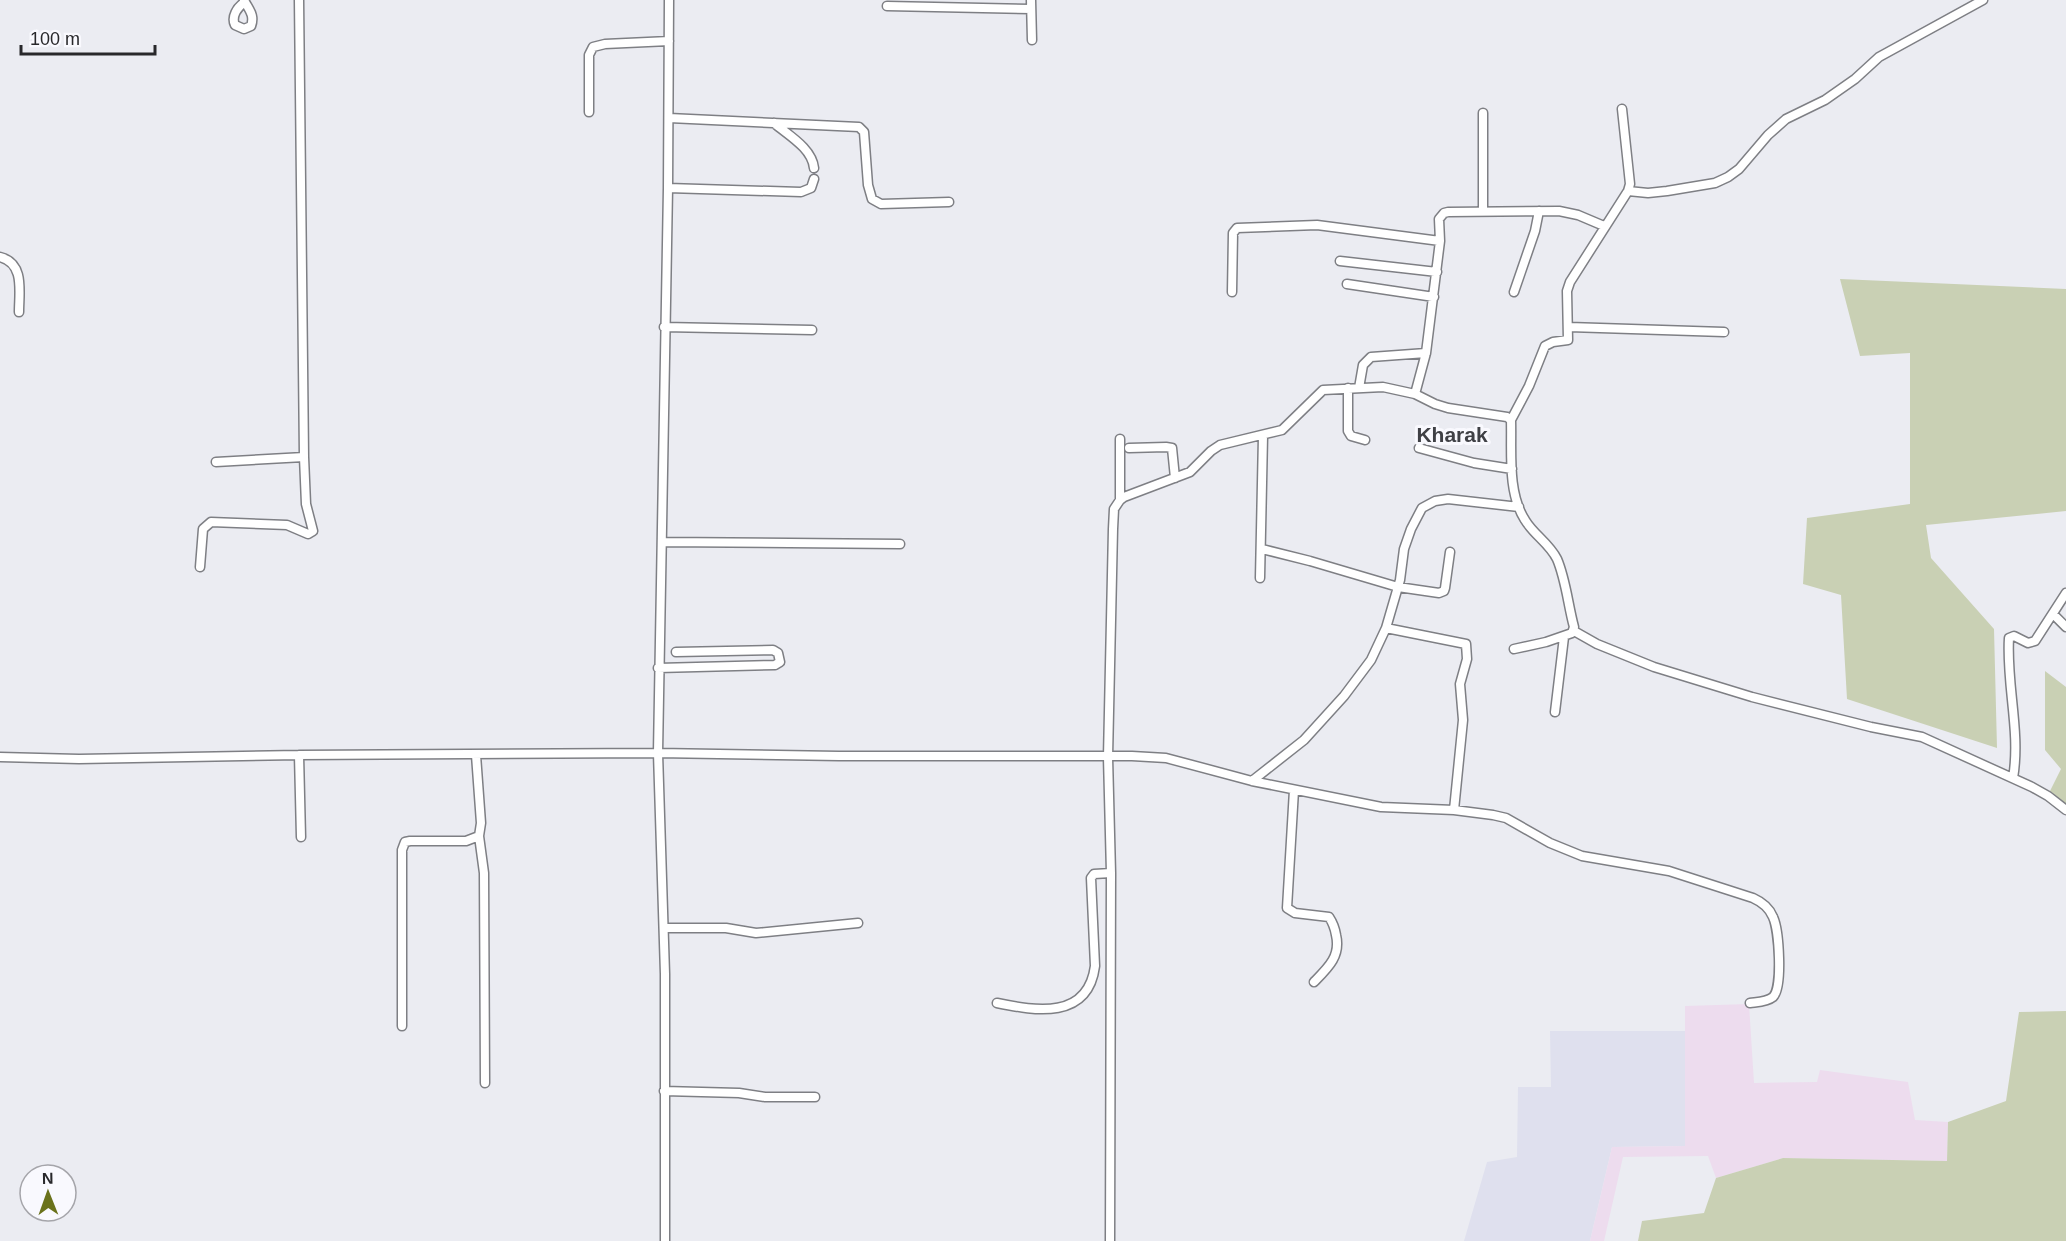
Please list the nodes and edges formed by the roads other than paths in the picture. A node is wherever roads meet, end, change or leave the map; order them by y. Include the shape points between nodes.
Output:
1 (299, 0) edge
2 (669, 0) edge
3 (1983, 0) edge
4 (1031, 4) edge
5 (887, 6) dead end
6 (1032, 40) dead end
7 (669, 41) junction
8 (1622, 109) dead end
9 (589, 112) dead end
10 (1483, 113) dead end
11 (669, 118) junction
12 (773, 123) junction
13 (814, 168) dead end
14 (814, 179) dead end
15 (668, 188) junction
16 (1628, 191) junction
17 (949, 202) dead end
18 (1483, 211) junction
19 (1539, 211) junction
20 (1605, 226) junction
21 (1440, 241) junction
22 (0, 257) edge
23 (1340, 261) dead end
24 (1437, 272) junction
25 (1347, 284) dead end
26 (1232, 292) dead end
27 (1514, 292) dead end
28 (1434, 297) junction
29 (19, 312) dead end
30 (664, 327) junction
31 (1569, 327) junction
32 (813, 330) dead end
33 (1724, 332) dead end
34 (1426, 353) junction
35 (1348, 388) junction
36 (1359, 388) junction
37 (1415, 394) junction
38 (1511, 420) junction
39 (1263, 436) junction
40 (1120, 439) dead end
41 (1365, 440) dead end
42 (1129, 448) dead end
43 (1419, 448) dead end
44 (304, 457) junction
45 (216, 462) dead end
46 (1512, 469) junction
47 (1175, 478) junction
48 (1120, 500) junction
49 (1519, 507) junction
50 (662, 542) junction
51 (900, 544) dead end
52 (1262, 549) junction
53 (1450, 552) dead end
54 (200, 567) dead end
55 (1260, 578) dead end
56 (1398, 586) junction
57 (2066, 593) edge
58 (2053, 614) junction
59 (2066, 627) edge
60 (1386, 628) junction
61 (1574, 631) junction
62 (1564, 637) junction
63 (1514, 649) dead end
64 (676, 652) dead end
65 (658, 668) junction
66 (1555, 712) dead end
67 (658, 753) junction
68 (299, 755) junction
69 (476, 755) junction
70 (0, 757) edge
71 (1108, 757) junction
72 (2013, 777) junction
73 (1252, 781) junction
74 (1294, 790) junction
75 (1454, 810) junction
76 (2066, 810) edge
77 (478, 836) junction
78 (301, 837) dead end
79 (1111, 873) junction
80 (858, 923) dead end
81 (664, 928) junction
82 (1314, 981) dead end
83 (997, 1003) dead end
84 (1750, 1003) dead end
85 (402, 1026) dead end
86 (485, 1083) dead end
87 (664, 1091) junction
88 (815, 1097) dead end
89 (665, 1241) edge
90 (1110, 1241) edge

1 - 44 street
2 - 7 street
3 - 16 street via 1879,57 1825,100 1786,119 1728,177 1667,191
4 - 5 street
4 - 6 street
7 - 9 street via 593,47 589,55
7 - 11 street
8 - 16 street
10 - 18 street
11 - 12 street
11 - 15 street
12 - 13 street via 808,152
12 - 17 street via 859,127 864,132 872,199 881,204
14 - 15 street via 811,188 801,192
15 - 30 street
16 - 20 street
18 - 19 street
18 - 21 street via 1444,213 1439,219
19 - 20 street via 1578,215
19 - 27 street
20 - 31 street via 1570,282
21 - 24 street
21 - 26 street via 1317,225 1237,228 1233,233
22 - 29 street via 15,266
23 - 24 street
24 - 28 street
25 - 28 street
28 - 34 street
30 - 32 street
30 - 50 street
31 - 33 street
31 - 38 street via 1568,340 1550,343 1542,350
34 - 36 street via 1371,357 1363,365
34 - 37 street
35 - 36 street
35 - 39 street via 1319,391 1285,428
35 - 41 street via 1348,431
36 - 37 street via 1383,387
37 - 38 street via 1440,406 1502,415
38 - 46 street
39 - 47 street via 1220,445 1194,470
39 - 52 street
40 - 48 street
42 - 47 street via 1172,448
43 - 46 street
44 - 45 street
44 - 54 street via 312,532 286,525 211,522 203,529
46 - 49 street
47 - 48 street
48 - 71 street via 1114,509 1113,529
49 - 56 street via 1448,499 1427,505 1407,539
49 - 61 street via 1558,563
50 - 51 street
50 - 65 street
52 - 55 street
52 - 56 street
53 - 56 street via 1442,593
56 - 60 street
57 - 58 street
58 - 59 street
58 - 72 street via 2036,641 2009,638
60 - 73 street via 1371,660 1310,735
60 - 75 street via 1466,644 1467,660 1460,684 1463,720
61 - 62 street
61 - 72 street via 1654,667 1752,697 1922,737
62 - 63 street
62 - 66 street
64 - 65 street via 773,650 780,662
65 - 67 street
67 - 69 street
67 - 71 street
67 - 81 street
68 - 69 street
68 - 70 street
68 - 78 street
69 - 77 street via 481,823
71 - 73 street via 1166,758
71 - 79 street
72 - 76 street
73 - 74 street
74 - 75 street via 1381,807
74 - 82 street via 1287,908 1295,913 1329,917 1337,939 1334,959
75 - 84 street via 1506,819 1576,854 1669,871 1762,902 1776,925 1779,972 1773,997
77 - 85 street via 466,841 410,841 404,845
77 - 86 street via 484,873
79 - 83 street via 1094,874 1091,878 1095,966 1094,978 1085,994 1056,1008 1025,1009
79 - 90 street
80 - 81 street via 756,933 726,928
81 - 87 street
87 - 88 street
87 - 89 street

